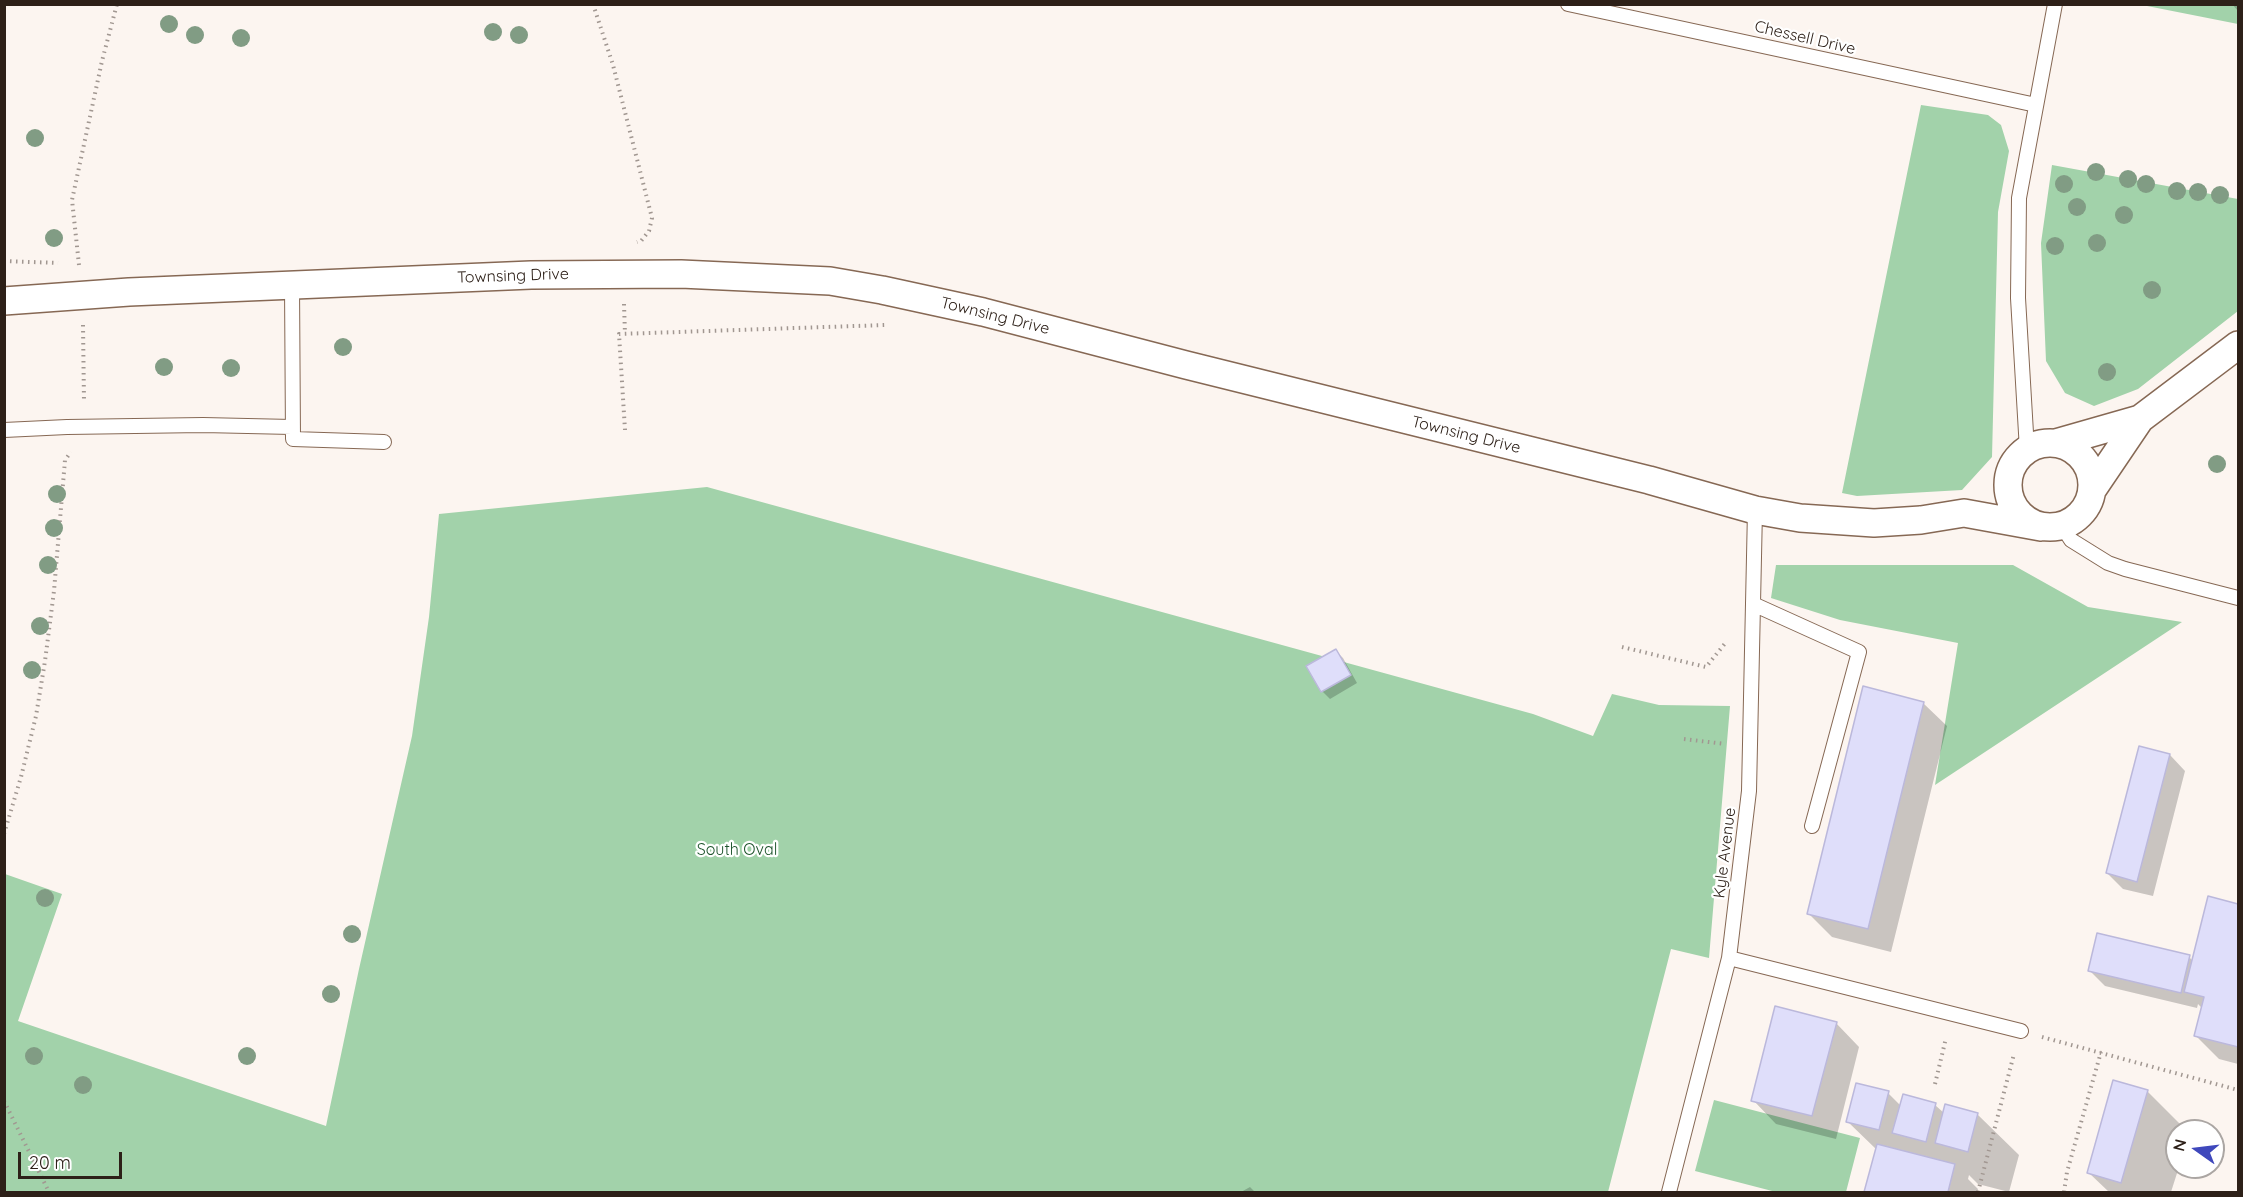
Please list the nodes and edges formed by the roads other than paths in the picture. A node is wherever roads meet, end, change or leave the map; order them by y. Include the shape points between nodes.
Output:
1 (1568, 4) edge
2 (2055, 4) edge
3 (2036, 105) junction
4 (292, 285) junction
5 (4, 301) edge
6 (2238, 345) edge
7 (2140, 419) junction
8 (292, 426) junction
9 (4, 430) edge
10 (384, 442) dead end
11 (2056, 443) junction
12 (2027, 450) junction
13 (2008, 478) junction
14 (2092, 490) junction
15 (1755, 510) junction
16 (1964, 513) junction
17 (2052, 526) junction
18 (2238, 598) edge
19 (1753, 604) junction
20 (1812, 826) dead end
21 (1729, 958) junction
22 (2021, 1031) road end
23 (1669, 1192) edge

1 - 3 lane, Chessell Drive
2 - 3 lane
3 - 12 lane via 2019,198 2018,298
4 - 5 street, Townsing Drive
4 - 8 lane
4 - 15 street, Townsing Drive via 640,273 830,281 983,312
6 - 7 street
7 - 11 street
7 - 14 street
8 - 9 lane via 203,424
8 - 10 lane via 293,439
11 - 12 street
11 - 14 street via 2080,454 2088,465
12 - 13 street
13 - 16 street, Townsing Drive
13 - 17 street via 2012,504 2019,514 2029,522
14 - 17 street via 2078,518
15 - 16 street, Townsing Drive via 1800,518 1874,523
15 - 19 lane, Kyle Avenue
16 - 17 street, Townsing Drive
17 - 18 lane via 2117,566
19 - 20 lane via 1859,652
19 - 21 lane, Kyle Avenue via 1749,791
21 - 22 lane
21 - 23 lane, Kyle Avenue

